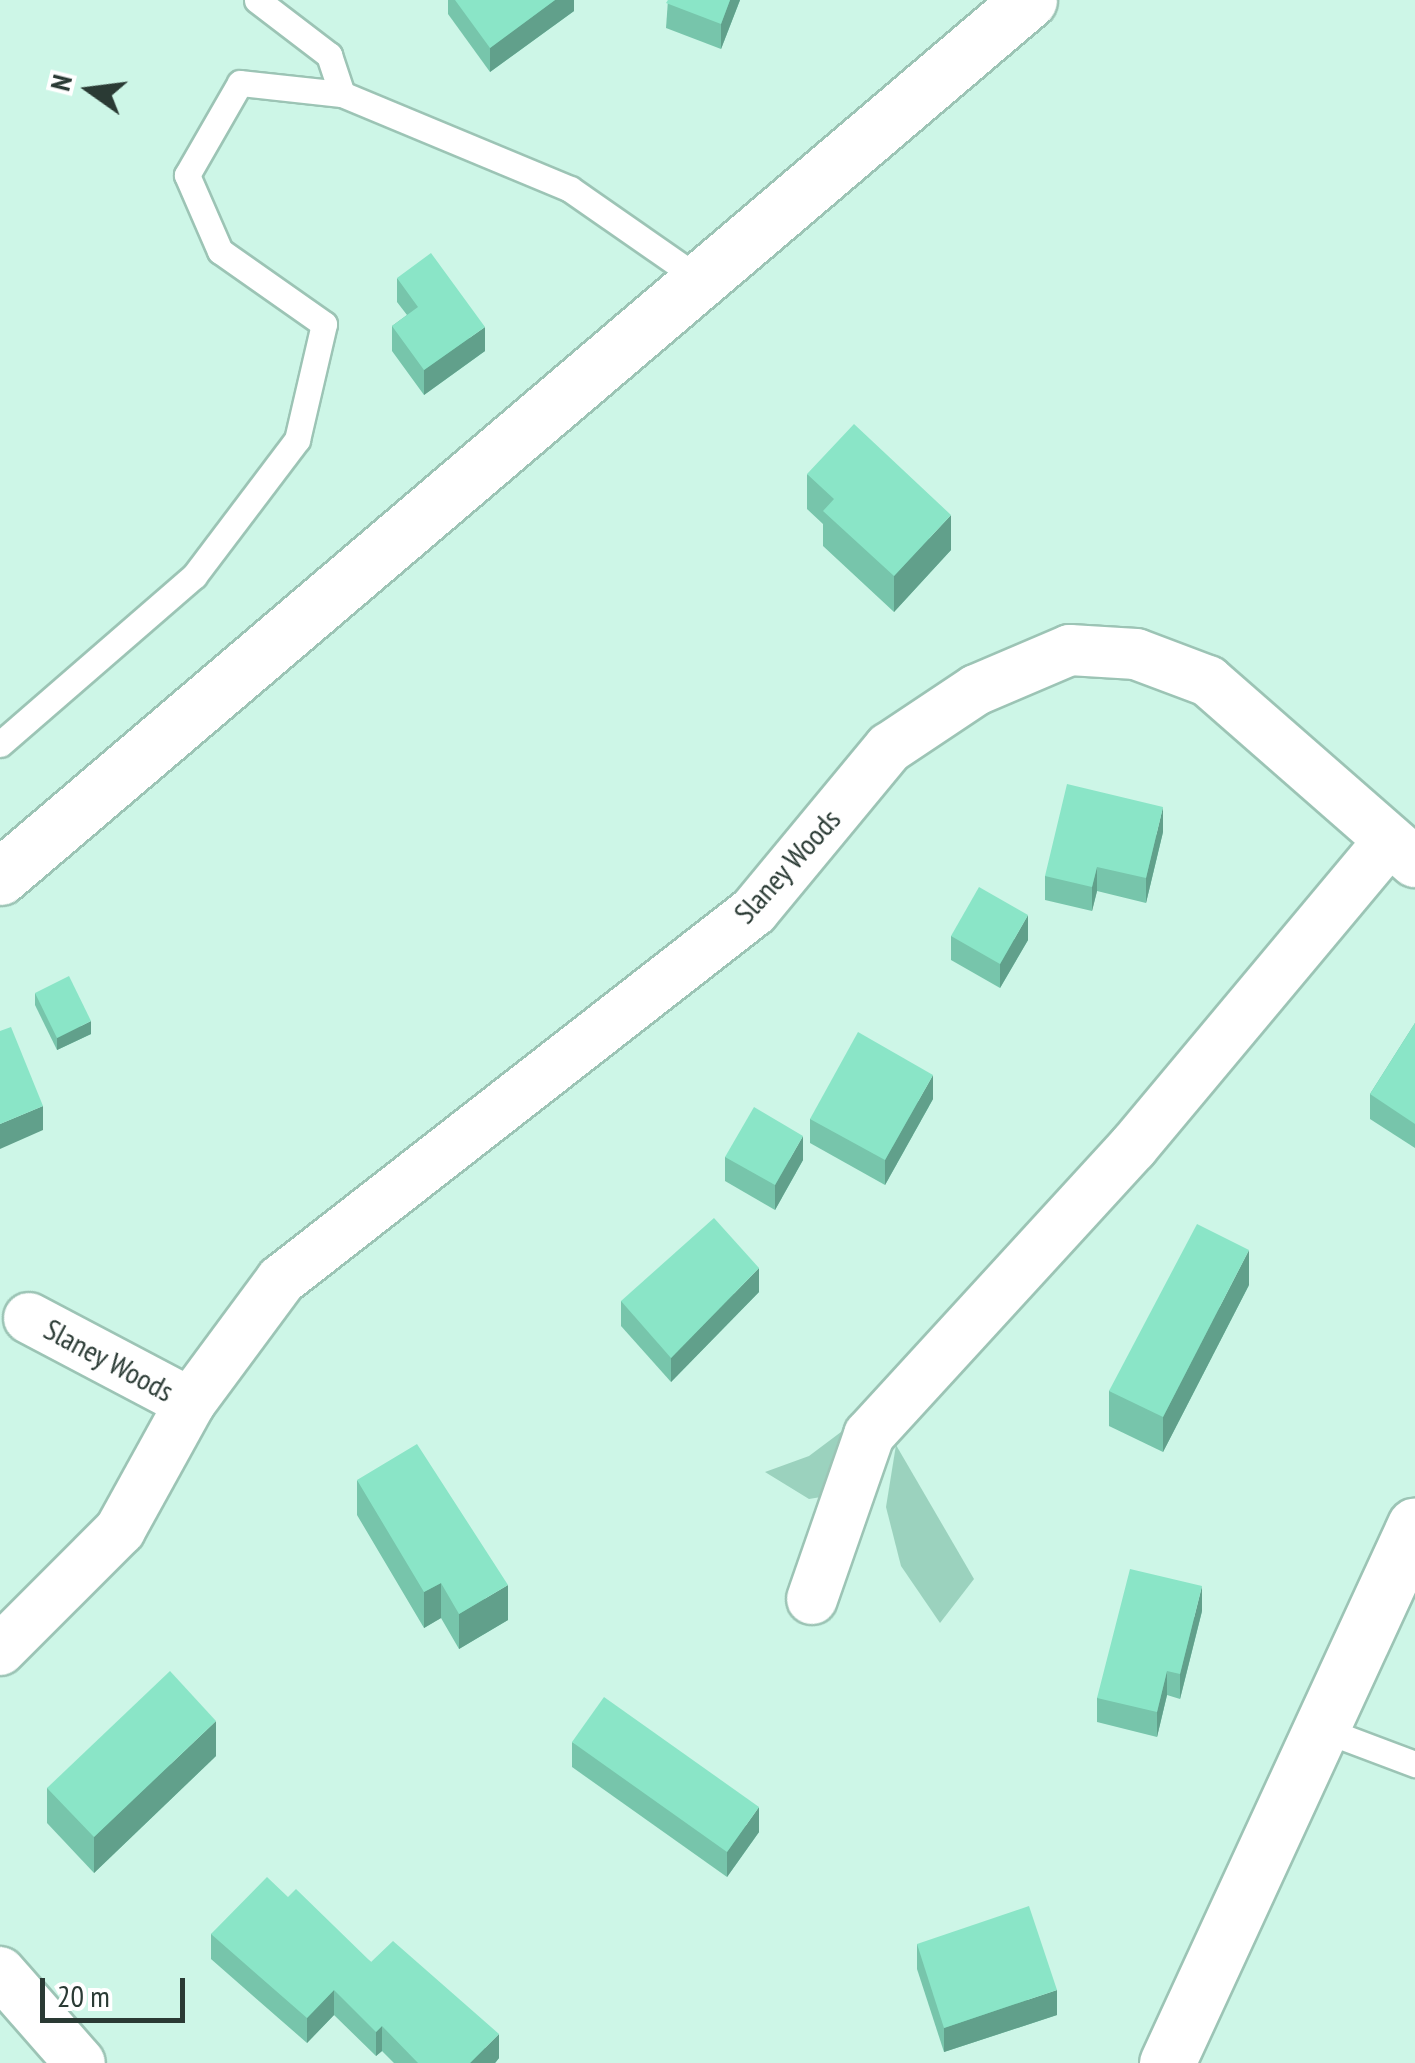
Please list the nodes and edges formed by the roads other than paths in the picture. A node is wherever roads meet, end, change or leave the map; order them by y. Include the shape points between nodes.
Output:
1 (257, 0) edge
2 (1029, 0) edge
3 (342, 94) junction
4 (698, 278) junction
5 (0, 744) edge
6 (1401, 853) edge
7 (0, 877) edge
8 (29, 1318) dead end
9 (190, 1403) junction
10 (1415, 1525) edge
11 (812, 1599) dead end
12 (0, 1650) edge
13 (1319, 1728) junction
14 (1415, 1764) edge
15 (0, 1972) edge
16 (80, 2063) edge
17 (1167, 2063) edge

1 - 3 lane via 329,55
2 - 4 main road
3 - 4 lane via 570,189
3 - 5 lane via 240,83 186,175 220,251 324,324 297,440 194,576
4 - 7 main road
6 - 9 street, Slaney Woods via 1208,680 1136,654 1070,650 976,690 889,748 754,911 281,1280
6 - 11 street, Slaney Woods via 870,1436
8 - 9 street, Slaney Woods
9 - 12 street, Slaney Woods via 120,1530
10 - 13 main road
13 - 14 lane
13 - 17 main road
15 - 16 street

